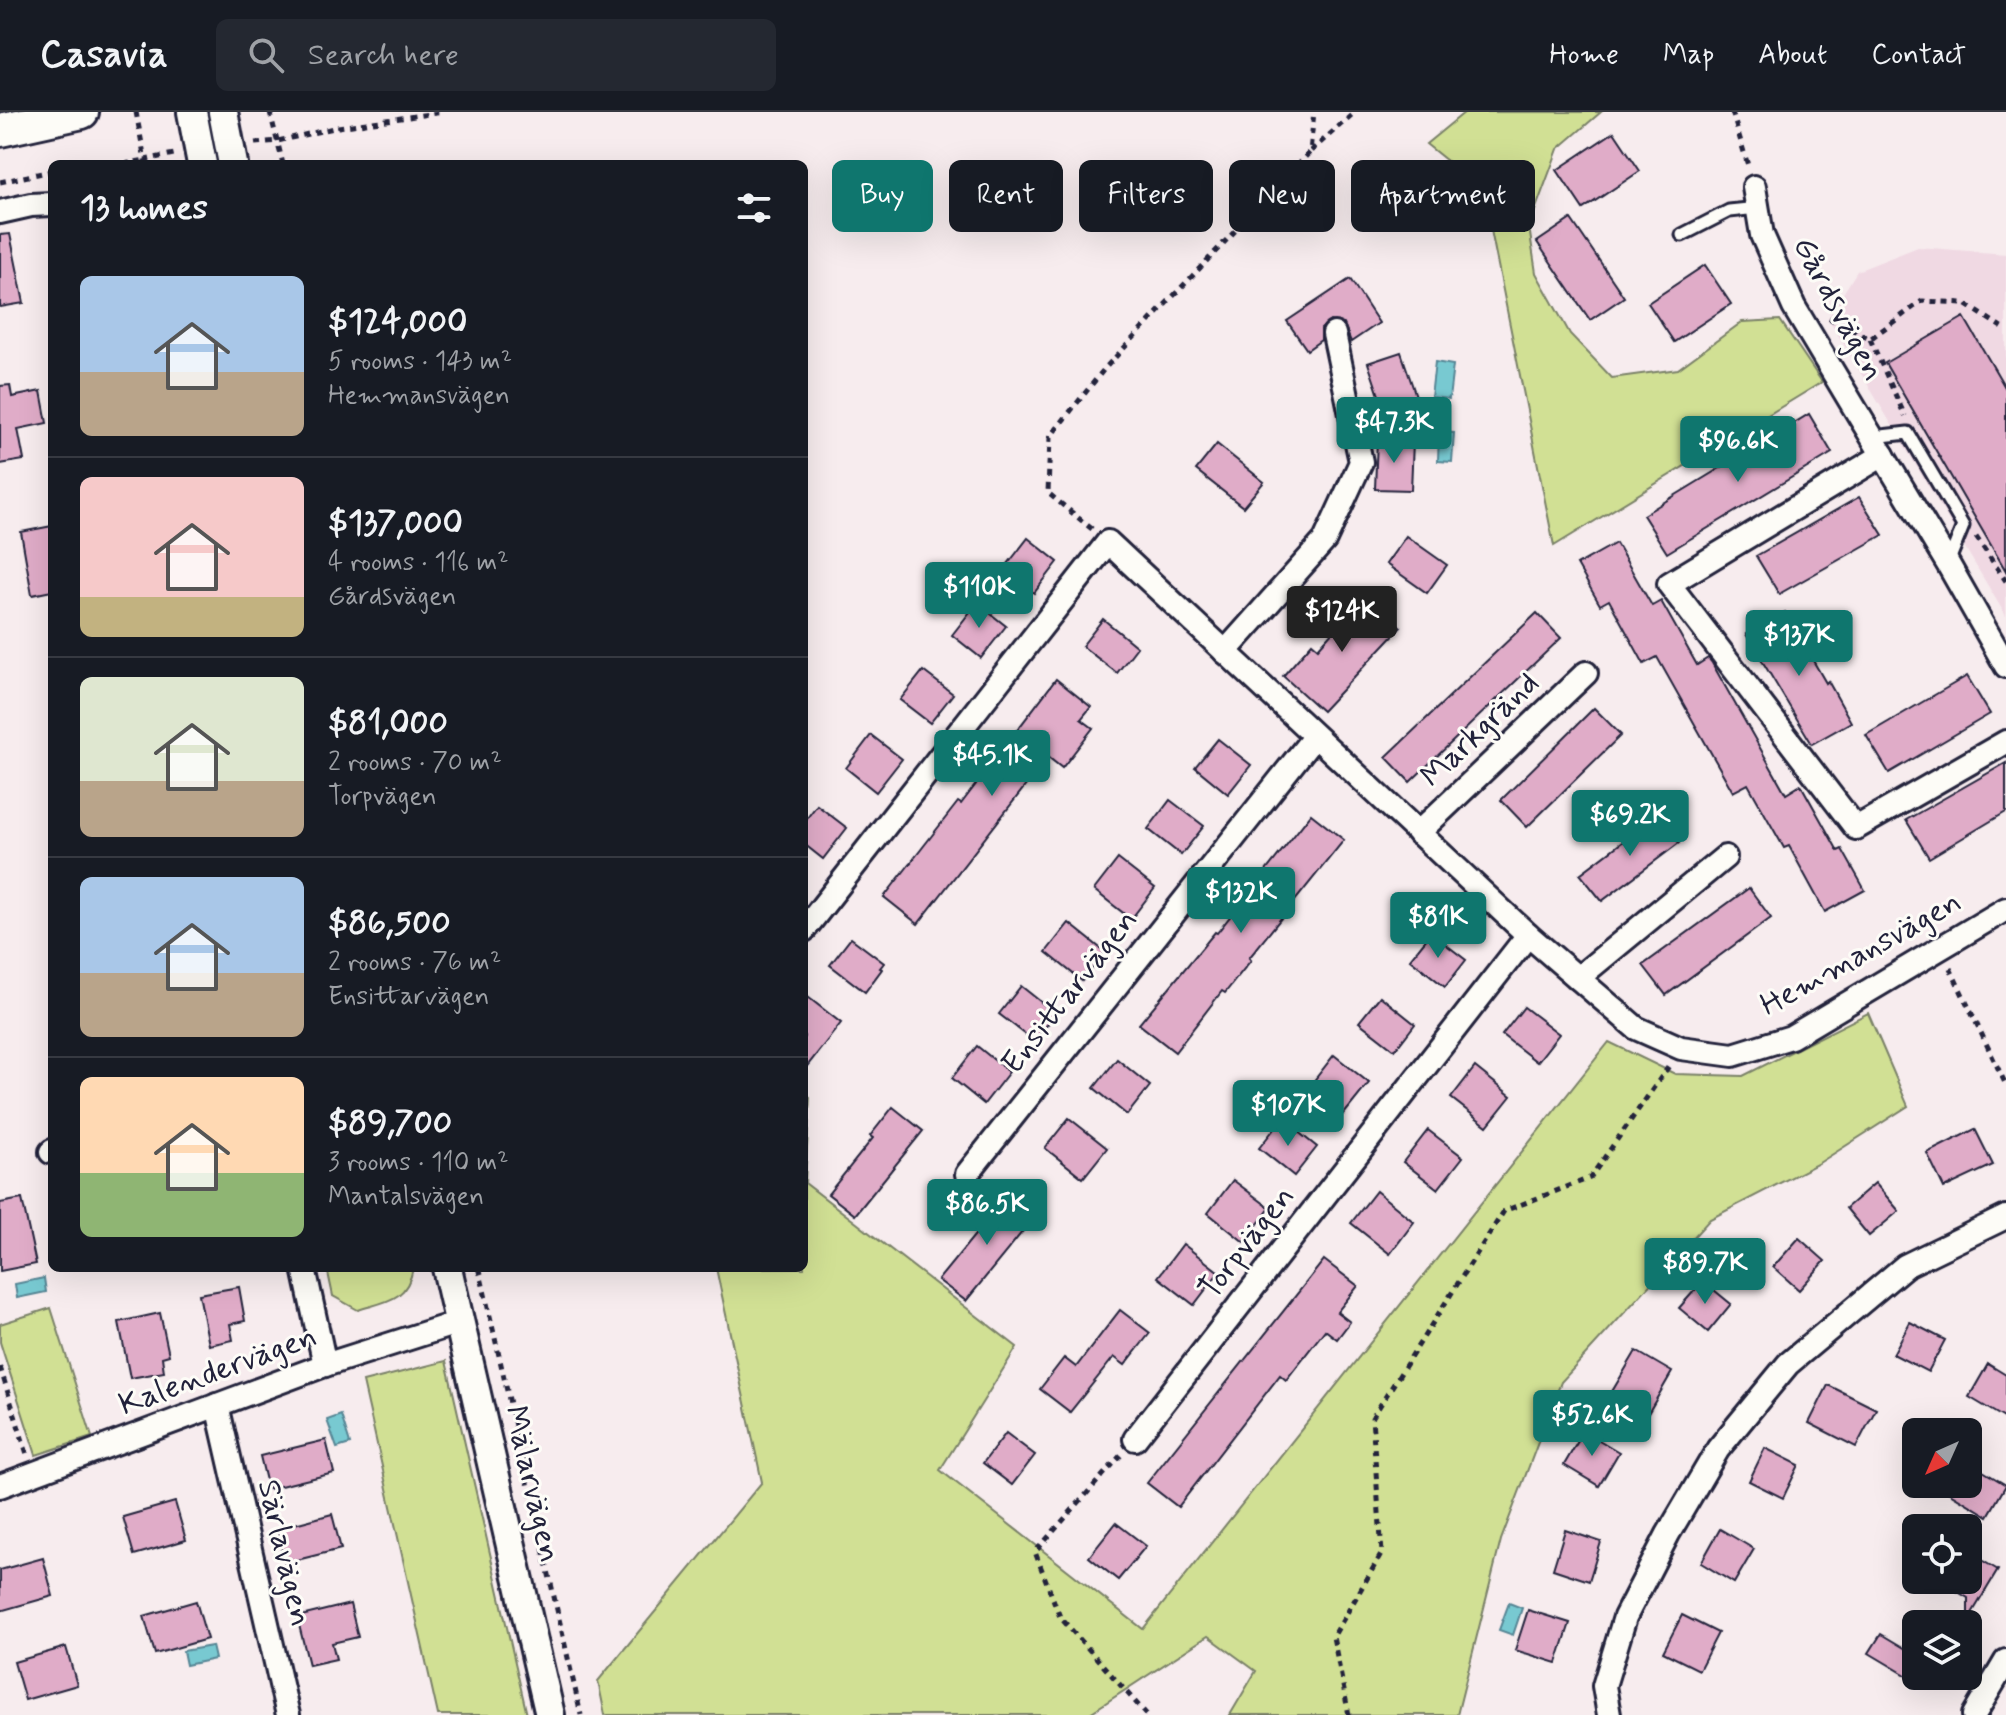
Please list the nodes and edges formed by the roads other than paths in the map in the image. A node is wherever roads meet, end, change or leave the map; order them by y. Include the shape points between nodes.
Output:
1 (82, 112) edge
2 (192, 112) edge
3 (223, 112) edge
4 (0, 130) edge
5 (231, 154) edge
6 (200, 157) edge
7 (1756, 198) joint
8 (48, 204) edge
9 (0, 212) edge
10 (1682, 235) dead end
11 (1334, 334) dead end
12 (1878, 446) junction
13 (1948, 564) junction
14 (2000, 640) edge
15 (1225, 652) junction
16 (2006, 666) edge
17 (1586, 673) dead end
18 (1314, 737) junction
19 (2006, 742) edge
20 (1418, 833) junction
21 (1725, 857) dead end
22 (2006, 909) edge
23 (808, 925) edge
24 (1528, 935) junction
25 (1578, 978) junction
26 (967, 1174) dead end
27 (2006, 1217) edge
28 (305, 1272) edge
29 (448, 1272) edge
30 (460, 1322) junction
31 (325, 1365) junction
32 (217, 1405) junction
33 (1135, 1439) road end
34 (0, 1486) edge
35 (2006, 1661) edge
36 (288, 1715) edge
37 (550, 1715) edge
38 (1609, 1715) edge
39 (1974, 1715) edge

1 - 4 main road
2 - 6 street
3 - 5 street
7 - 10 lane
7 - 12 street, Gårdsvägen via 1762,235 1794,307
8 - 9 street
11 - 15 street via 1361,462 1325,540
12 - 13 street, Gårdsvägen
12 - 13 lane via 1908,433 1963,526
12 - 19 street via 1669,584 1856,828
13 - 14 street, Gårdsvägen
14 - 16 street, Gårdsvägen
15 - 18 street, Hemmansvägen
15 - 23 street, Hemmansvägen via 1108,542
17 - 20 street, Markgränd
18 - 20 street, Hemmansvägen
18 - 26 street, Ensittarvägen
20 - 24 street, Hemmansvägen
21 - 25 street
22 - 25 street, Hemmansvägen via 1791,1037 1733,1055 1681,1048 1636,1028
24 - 25 street, Hemmansvägen
24 - 33 street, Torpvägen
27 - 38 street via 1905,1266 1788,1364 1718,1449 1625,1617 1604,1686
28 - 31 street
29 - 30 street, Mälarvägen
30 - 31 street, Kalendervägen
30 - 37 street, Mälarvägen
31 - 32 street, Kalendervägen
32 - 34 street, Kalendervägen
32 - 36 street, Särlavägen
35 - 39 street

